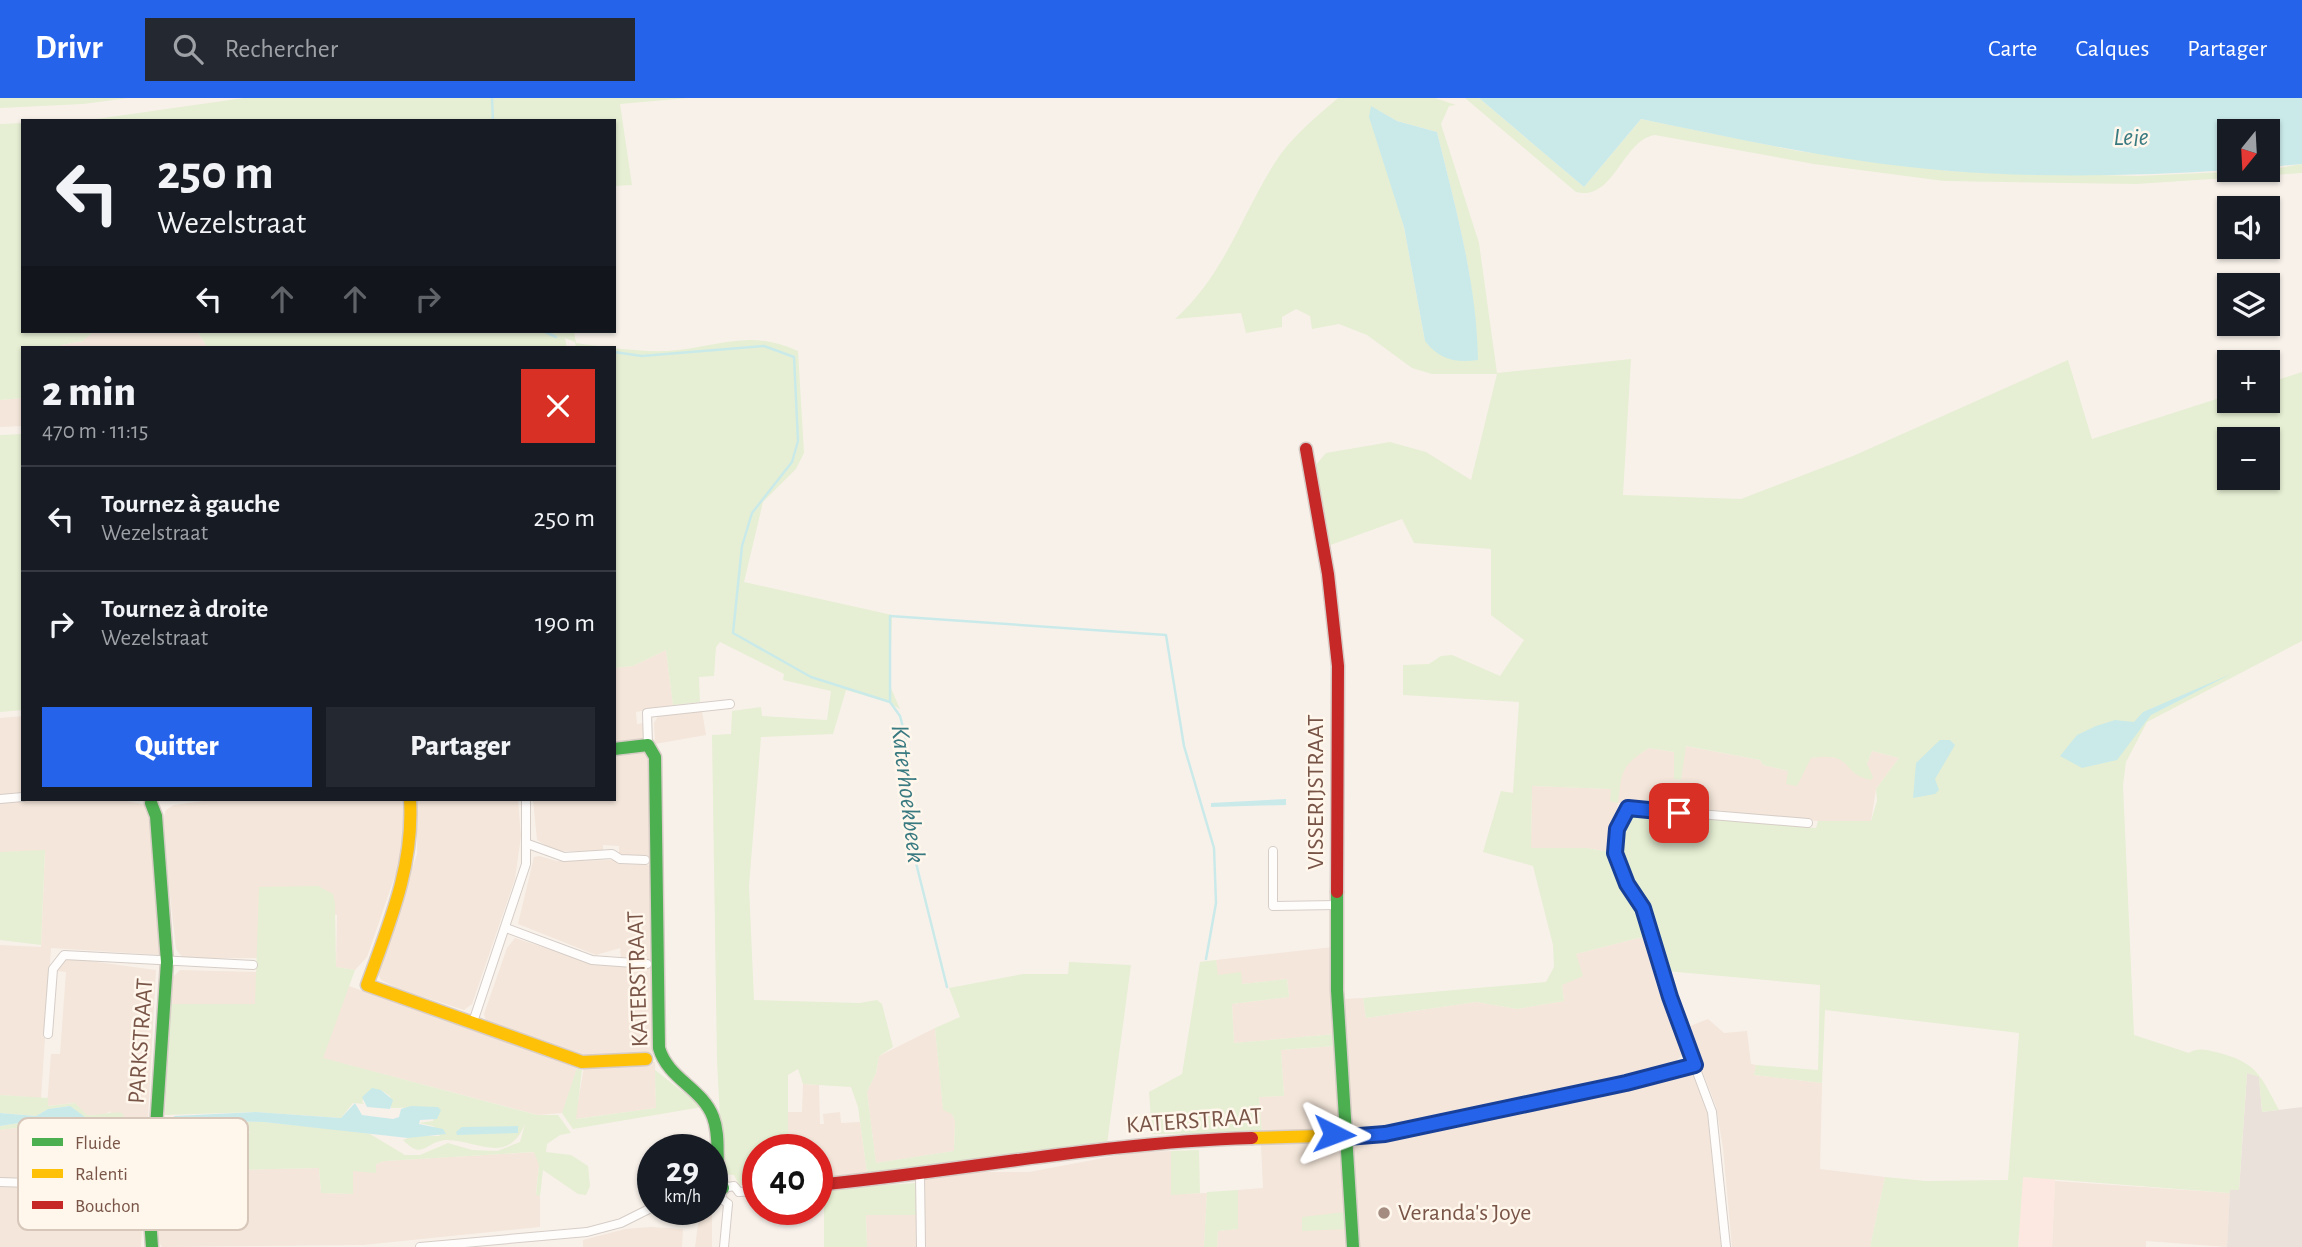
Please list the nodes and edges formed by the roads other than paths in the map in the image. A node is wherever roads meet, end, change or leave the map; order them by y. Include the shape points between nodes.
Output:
1 (1306, 449) dead end
2 (730, 704) dead end
3 (650, 746) junction
4 (616, 749) edge
5 (21, 797) edge
6 (0, 799) edge
7 (151, 801) edge
8 (410, 801) edge
9 (526, 801) edge
10 (1808, 823) dead end
11 (528, 844) junction
12 (1273, 851) dead end
13 (645, 860) dead end
14 (1337, 905) junction
15 (506, 928) junction
16 (167, 962) junction
17 (647, 964) dead end
18 (253, 965) dead end
19 (473, 1022) junction
20 (48, 1034) dead end
21 (646, 1059) dead end
22 (1695, 1065) junction
23 (157, 1118) edge
24 (718, 1134) edge
25 (1347, 1137) junction
26 (920, 1175) junction
27 (18, 1181) edge
28 (0, 1182) edge
29 (833, 1183) edge
30 (728, 1188) edge
31 (738, 1192) junction
32 (742, 1192) edge
33 (728, 1204) edge
34 (637, 1215) edge
35 (726, 1225) edge
36 (420, 1247) edge
37 (724, 1247) edge
38 (921, 1247) edge
39 (1353, 1247) edge
40 (1726, 1247) edge

1 - 14 street, VISSERIJSTRAAT via 1328,574 1338,666
2 - 3 street, KATERSTRAAT via 647,713
3 - 4 street
3 - 24 street, KATERSTRAAT via 660,1058 674,1079 703,1102
5 - 6 street
7 - 16 street, PARKSTRAAT
8 - 19 street via 404,876 367,985
9 - 11 street
10 - 22 street via 1628,808 1622,816 1615,853 1643,908
11 - 13 street via 564,857 612,854
11 - 15 street
12 - 14 street via 1273,906
14 - 25 street, VISSERIJSTRAAT via 1337,990
15 - 17 street via 592,960
15 - 19 street
16 - 18 street, PARKSTRAAT
16 - 20 street, PARKSTRAAT via 64,955 53,969
16 - 23 street, PARKSTRAAT
19 - 21 street via 582,1062
22 - 25 street via 1489,1113
22 - 40 street via 1712,1112
25 - 26 street, KATERSTRAAT via 1171,1140
25 - 39 street, VISSERIJSTRAAT
26 - 29 street, KATERSTRAAT
26 - 38 street
27 - 28 street
30 - 31 street via 734,1186
31 - 32 street
31 - 33 street via 736,1201
34 - 36 street via 587,1232
35 - 37 street

